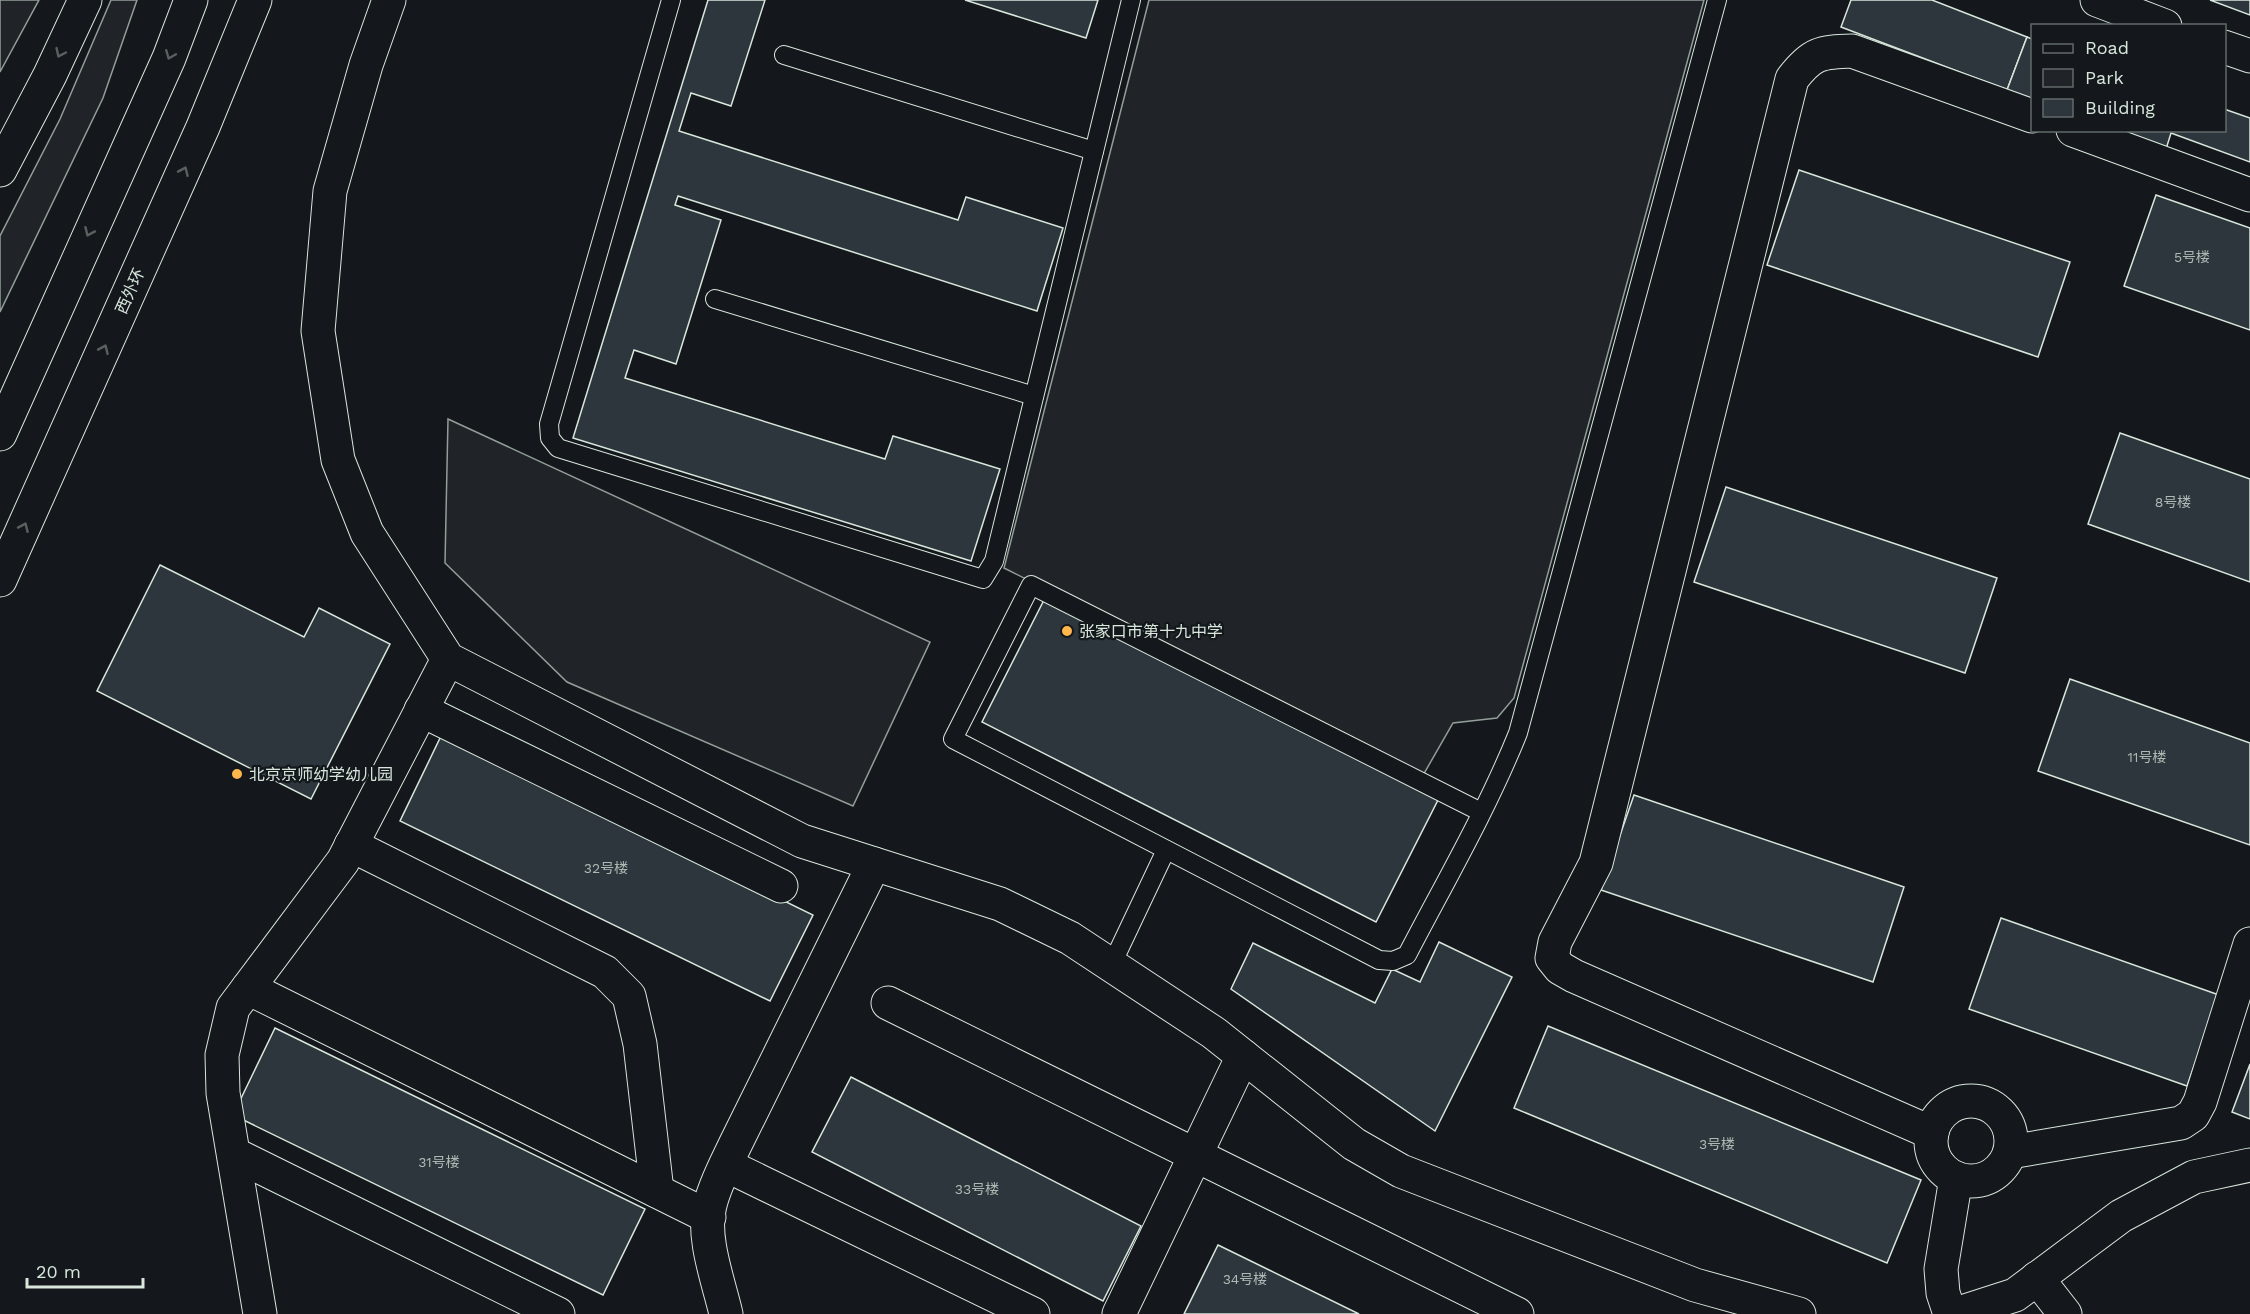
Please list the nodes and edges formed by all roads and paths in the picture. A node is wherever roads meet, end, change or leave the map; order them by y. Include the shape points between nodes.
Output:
1 (85, 0) edge
2 (191, 0) edge
3 (255, 0) edge
4 (389, 0) edge
5 (671, 0) edge
6 (1131, 0) edge
7 (1717, 0) edge
8 (2097, 0) edge
9 (2159, 24) edge
10 (2226, 48) edge
11 (783, 55) dead end
12 (2250, 56) edge
13 (2031, 116) edge
14 (2078, 132) edge
15 (1094, 151) junction
16 (0, 170) edge
17 (2250, 195) edge
18 (715, 298) dead end
19 (1034, 396) junction
20 (0, 434) edge
21 (0, 580) edge
22 (448, 659) junction
23 (421, 710) junction
24 (1481, 812) junction
25 (351, 845) junction
26 (1166, 850) junction
27 (874, 864) junction
28 (781, 886) dead end
29 (2250, 944) edge
30 (1112, 964) junction
31 (248, 988) junction
32 (888, 1003) dead end
33 (1243, 1056) junction
34 (1932, 1133) junction
35 (2010, 1152) junction
36 (234, 1154) junction
37 (1196, 1155) junction
38 (726, 1165) junction
39 (2250, 1165) edge
40 (1956, 1178) junction
41 (657, 1191) junction
42 (709, 1217) junction
43 (2037, 1278) junction
44 (260, 1314) edge
45 (558, 1314) edge
46 (726, 1314) edge
47 (1034, 1314) edge
48 (1119, 1314) edge
49 (1517, 1314) edge
50 (1798, 1314) edge
51 (1950, 1314) edge
52 (1956, 1314) edge
53 (2065, 1314) edge

1 -> 16 main road
2 -> 20 main road via 169,58
21 -> 3 main road, 西外环 via 203,127
4 - 22 main road via 330,191 318,331 338,460 368,533
5 - 19 lane via 549,424 550,438 558,448 983,579 994,561
6 - 15 lane
7 - 24 lane via 1518,734
8 - 9 main road
10 - 12 main road
11 - 15 lane
13 - 34 main road via 1852,51 1826,52 1806,61 1792,79 1596,863 1555,942 1552,958 1574,976
14 - 17 main road
15 - 19 lane
18 - 19 lane
22 - 23 main road
22 - 27 main road via 802,841
23 - 25 main road
23 - 28 main road
24 - 26 lane via 1407,955 1393,962 1379,960
24 - 26 lane via 1031,585 953,739
25 - 31 main road
25 - 41 main road via 605,972 629,996 640,1044
26 - 30 lane
27 - 30 main road via 1000,904 1070,938
27 - 38 main road
29 - 35 main road via 2193,1115 2181,1123
30 - 33 main road
31 - 36 main road via 233,1008 222,1055 223,1093
31 - 41 main road
32 - 37 main road
33 - 37 main road
33 - 50 main road via 1353,1144 1401,1171 1695,1285
34 - 35 main road via 1946,1110 1958,1103 1982,1102 2003,1116 2012,1139
34 - 40 main road via 1935,1160
35 - 40 main road via 2005,1163 1989,1177 1969,1181
36 - 44 main road
36 - 45 main road
37 - 48 main road
37 - 49 main road
38 - 42 main road via 709,1207
38 - 47 main road
39 - 43 main road via 2194,1177 2121,1216
40 - 51 main road via 1941,1269
41 - 42 main road
42 - 46 main road via 708,1234
43 - 52 main road via 2015,1295
43 - 53 main road

